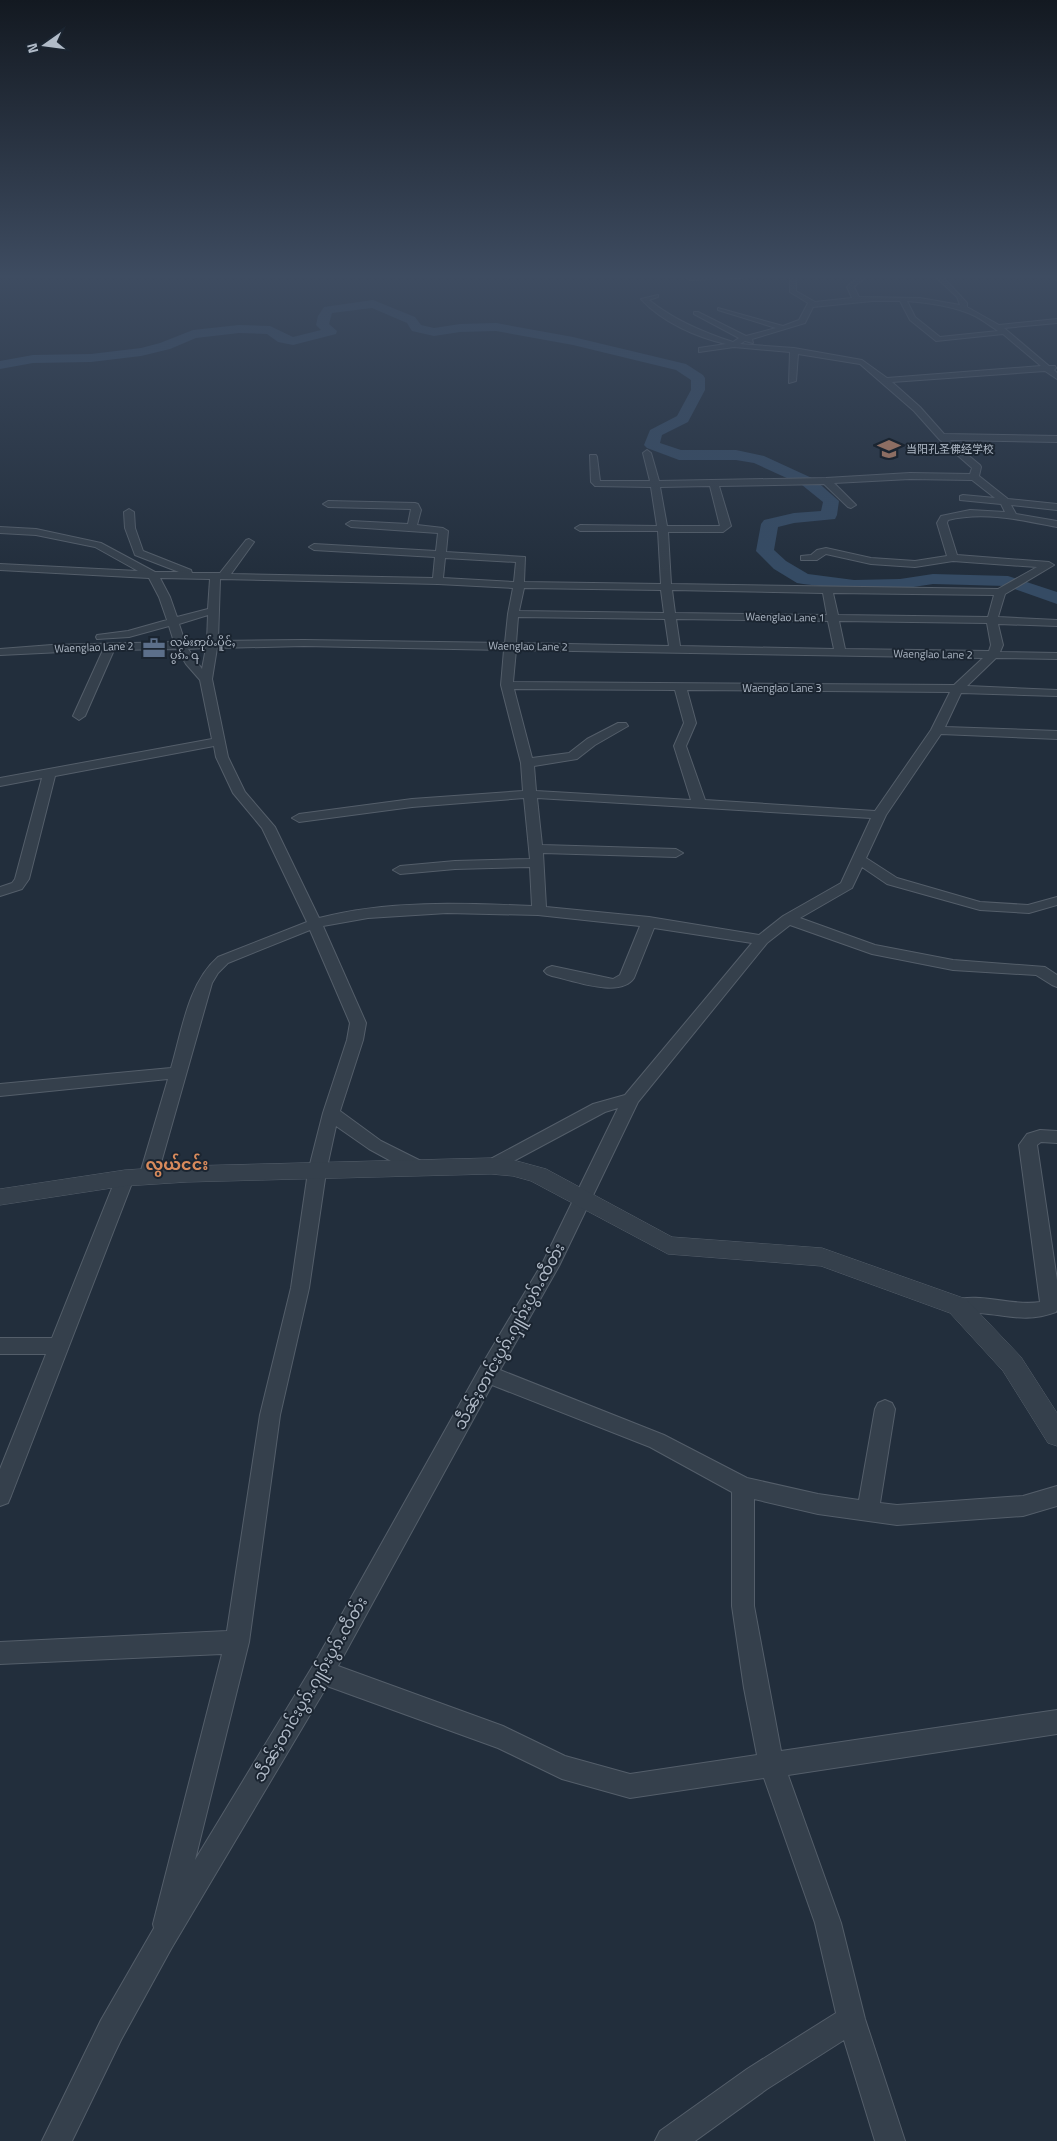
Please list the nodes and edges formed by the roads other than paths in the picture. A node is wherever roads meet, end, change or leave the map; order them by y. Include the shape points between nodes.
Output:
1 (792, 376) edge
2 (880, 376) edge
3 (940, 376) edge
4 (885, 380) junction
5 (792, 381) dead end
6 (942, 437) junction
7 (1057, 439) edge
8 (647, 453) dead end
9 (593, 457) dead end
10 (974, 477) junction
11 (826, 481) junction
12 (655, 484) junction
13 (714, 484) junction
14 (963, 498) dead end
15 (1004, 501) junction
16 (328, 504) dead end
17 (851, 505) dead end
18 (1057, 507) edge
19 (129, 512) dead end
20 (1012, 516) junction
21 (351, 524) dead end
22 (1057, 524) edge
23 (412, 527) junction
24 (580, 528) dead end
25 (662, 528) junction
26 (0, 530) edge
27 (249, 542) dead end
28 (314, 547) dead end
29 (442, 553) junction
30 (805, 558) dead end
31 (953, 558) junction
32 (1052, 564) edge
33 (0, 567) edge
34 (153, 575) junction
35 (212, 577) junction
36 (438, 581) junction
37 (519, 585) junction
38 (666, 586) junction
39 (827, 588) junction
40 (1003, 590) junction
41 (215, 610) junction
42 (513, 614) junction
43 (671, 616) junction
44 (833, 618) junction
45 (992, 620) junction
46 (172, 623) junction
47 (1057, 623) edge
48 (212, 644) junction
49 (179, 645) junction
50 (511, 645) junction
51 (110, 646) junction
52 (52, 648) junction
53 (676, 649) junction
54 (0, 652) edge
55 (840, 653) junction
56 (994, 654) junction
57 (1057, 656) edge
58 (206, 679) junction
59 (508, 685) junction
60 (680, 687) junction
61 (957, 689) junction
62 (1057, 693) edge
63 (79, 716) dead end
64 (622, 726) dead end
65 (937, 730) junction
66 (1057, 735) edge
67 (220, 741) junction
68 (527, 763) junction
69 (49, 774) junction
70 (0, 782) edge
71 (530, 794) junction
72 (699, 804) junction
73 (879, 815) junction
74 (299, 818) dead end
75 (676, 853) dead end
76 (537, 856) junction
77 (860, 860) junction
78 (400, 870) dead end
79 (0, 892) edge
80 (1057, 901) edge
81 (539, 909) junction
82 (788, 919) junction
83 (649, 921) junction
84 (315, 924) junction
85 (762, 940) junction
86 (1040, 970) junction
87 (552, 971) dead end
88 (1057, 971) edge
89 (1057, 982) edge
90 (177, 1073) junction
91 (0, 1090) edge
92 (630, 1099) junction
93 (331, 1113) junction
94 (1057, 1137) edge
95 (491, 1166) junction
96 (421, 1169) junction
97 (317, 1172) junction
98 (148, 1176) junction
99 (126, 1178) junction
100 (0, 1197) edge
101 (583, 1201) junction
102 (958, 1306) junction
103 (0, 1346) edge
104 (59, 1346) junction
105 (487, 1374) junction
106 (886, 1409) dead end
107 (1057, 1435) edge
108 (7, 1463) edge
109 (743, 1487) junction
110 (0, 1496) edge
111 (1057, 1496) edge
112 (868, 1510) junction
113 (237, 1642) junction
114 (0, 1653) edge
115 (322, 1672) junction
116 (1057, 1722) edge
117 (771, 1763) junction
118 (162, 1940) junction
119 (851, 2019) junction
120 (57, 2141) edge
121 (670, 2141) edge
122 (890, 2141) edge

1 - 5 street
2 - 4 street
3 - 4 street
4 - 6 street
6 - 7 street
6 - 10 street via 977,467
8 - 12 street
9 - 12 street via 598,484
10 - 11 street via 910,476
10 - 15 street
11 - 13 street
11 - 17 street
12 - 13 street
12 - 25 street
13 - 25 street via 726,526 717,530
14 - 15 street
15 - 18 street
15 - 20 street
16 - 23 street via 415,506
19 - 35 street via 130,528 139,553
20 - 22 street
20 - 31 street via 986,511 944,518 942,524
21 - 23 street
23 - 29 street via 443,531
24 - 25 street
25 - 38 street
26 - 34 street via 36,532 98,545
27 - 35 street
28 - 29 street
29 - 36 street
29 - 37 street via 521,559
30 - 31 street via 813,558 826,551 871,561 915,564
31 - 32 street
32 - 40 street
33 - 34 street
34 - 35 street
34 - 46 street via 165,598
35 - 36 street
35 - 41 street
36 - 37 street
37 - 38 street
37 - 42 street
38 - 39 street
38 - 43 street
39 - 40 street
39 - 44 street
40 - 45 street
41 - 46 street
41 - 48 street
42 - 43 street, Waenglao Lane 1
42 - 50 street
43 - 44 street, Waenglao Lane 1
43 - 53 street
44 - 45 street, Waenglao Lane 1
44 - 55 street
45 - 47 street, Waenglao Lane 1
45 - 56 street via 997,645
46 - 49 street
46 - 52 street
48 - 49 street, Waenglao Lane 2
48 - 50 street, Waenglao Lane 2
48 - 58 street
49 - 51 street, Waenglao Lane 2
49 - 58 street via 194,670
50 - 53 street, Waenglao Lane 2
50 - 59 street
51 - 52 street, Waenglao Lane 2
51 - 63 street
52 - 54 street, Waenglao Lane 2
53 - 55 street, Waenglao Lane 2
55 - 56 street, Waenglao Lane 2
56 - 57 street, Waenglao Lane 2
56 - 61 street, သဵၼ်ႈတၢင်းပွၵ်ႉႁူၵ်းပွၵ်ႉၸဵတ်း
58 - 67 street
59 - 60 street, Waenglao Lane 3
59 - 68 street
60 - 61 street, Waenglao Lane 3
60 - 72 street via 690,723 680,746
61 - 62 street, Waenglao Lane 3
61 - 65 street, သဵၼ်ႈတၢင်းပွၵ်ႉႁူၵ်းပွၵ်ႉၸဵတ်း
64 - 68 street via 591,742 573,756
65 - 66 street
65 - 73 street, သဵၼ်ႈတၢင်းပွၵ်ႉႁူၵ်းပွၵ်ႉၸဵတ်း
67 - 69 street
67 - 84 street via 222,758 239,793 268,827
68 - 71 street
69 - 70 street
69 - 79 street via 22,879 17,886
71 - 72 street
71 - 74 street via 412,803
71 - 76 street
72 - 73 street
73 - 77 street, သဵၼ်ႈတၢင်းပွၵ်ႉႁူၵ်းပွၵ်ႉၸဵတ်း
75 - 76 street
76 - 78 street
76 - 81 street
77 - 80 street via 892,881 980,906 1029,909
77 - 82 street, သဵၼ်ႈတၢင်းပွၵ်ႉႁူၵ်းပွၵ်ႉၸဵတ်း via 847,884
81 - 83 street
81 - 84 street via 452,907 366,914
82 - 85 street, သဵၼ်ႈတၢင်းပွၵ်ႉႁူၵ်းပွၵ်ႉၸဵတ်း
82 - 86 street via 872,949 914,958 953,965
83 - 85 street
83 - 87 street via 622,982 607,984
84 - 90 street via 223,960 212,970 204,983
84 - 93 street via 358,1023 356,1040
85 - 92 street, သဵၼ်ႈတၢင်းပွၵ်ႉႁူၵ်းပွၵ်ႉၸဵတ်း
86 - 88 street
86 - 89 street
90 - 91 street
90 - 98 street
92 - 95 street via 599,1108
92 - 101 street, သဵၼ်ႈတၢင်းပွၵ်ႉႁူၵ်းပွၵ်ႉၸဵတ်း
93 - 96 street via 375,1145
93 - 97 street
94 - 102 street via 1036,1136 1028,1145 1049,1307 1039,1311 1016,1311
95 - 96 street
95 - 101 street via 538,1175
96 - 97 street
97 - 98 street
97 - 113 street via 300,1288 270,1415
98 - 99 street
99 - 100 street
99 - 104 street
101 - 102 street via 668,1246 822,1257
101 - 105 street, သဵၼ်ႈတၢင်းပွၵ်ႉႁူၵ်းပွၵ်ႉၸဵတ်း via 550,1266
102 - 107 street via 1012,1364
103 - 104 street
104 - 108 street
105 - 109 street via 657,1441
105 - 115 street, သဵၼ်ႈတၢင်းပွၵ်ႉႁူၵ်းပွၵ်ႉၸဵတ်း
106 - 112 street
108 - 110 street
109 - 112 street via 818,1504
109 - 117 street via 743,1606
111 - 112 street via 1023,1506 897,1515
113 - 114 street
113 - 118 street
115 - 117 street via 503,1738 562,1767 630,1786
115 - 118 street, သဵၼ်ႈတၢင်းပွၵ်ႉႁူၵ်းပွၵ်ႉၸဵတ်း
116 - 117 street
117 - 119 street via 828,1923
118 - 120 street, သဵၼ်ႈတၢင်းပွၵ်ႉႁူၵ်းပွၵ်ႉၸဵတ်း via 111,2030
119 - 121 street via 757,2078
119 - 122 street

